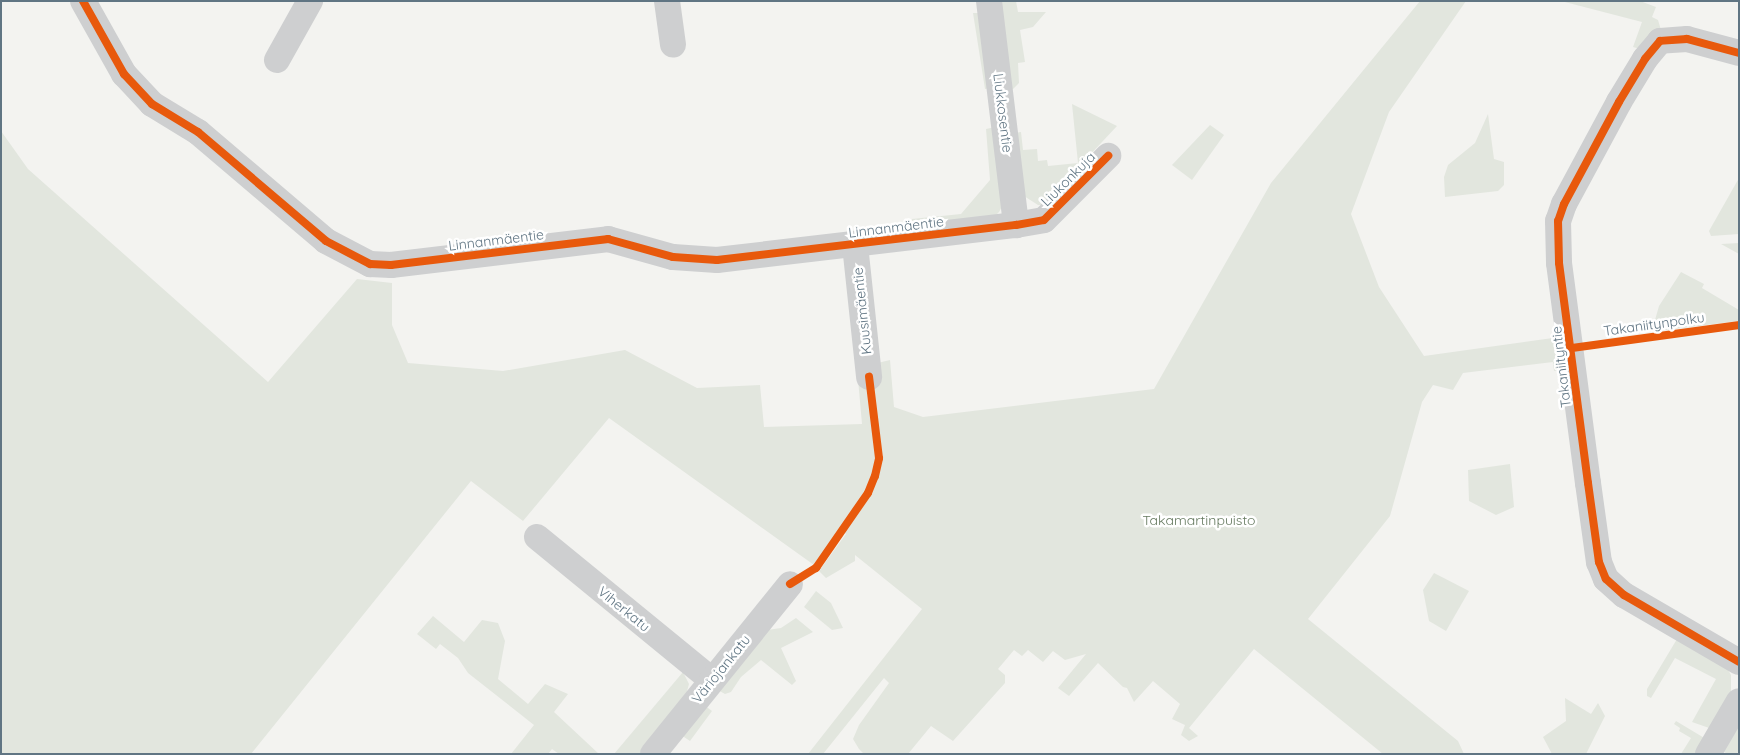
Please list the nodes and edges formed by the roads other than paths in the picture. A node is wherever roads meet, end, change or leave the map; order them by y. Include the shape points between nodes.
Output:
1 (83, 1) edge
2 (310, 1) edge
3 (667, 1) edge
4 (989, 1) edge
5 (673, 45) dead end
6 (1739, 54) edge
7 (276, 60) dead end
8 (1108, 156) dead end
9 (1016, 224) junction
10 (855, 245) junction
11 (869, 377) dead end
12 (537, 537) dead end
13 (790, 584) dead end
14 (1739, 662) edge
15 (712, 680) junction
16 (1739, 701) edge
17 (652, 754) edge
18 (1708, 754) edge

1 - 10 street, Linnanmäentie via 124,74 152,104 198,132 326,241 370,264 391,265 608,239 693,259 717,260
2 - 7 street
3 - 5 street
4 - 9 street, Liukkosentie
6 - 14 street, Takaniityntie via 1687,39 1660,41 1623,96 1564,204 1558,221 1559,263 1599,562 1606,579 1624,595
8 - 9 street, Liukonkuja via 1044,220
9 - 10 street, Linnanmäentie
10 - 11 street, Kuusimäentie
12 - 15 street, Viherkatu
13 - 15 street, Väriojankatu
15 - 17 street, Väriojankatu
16 - 18 street

